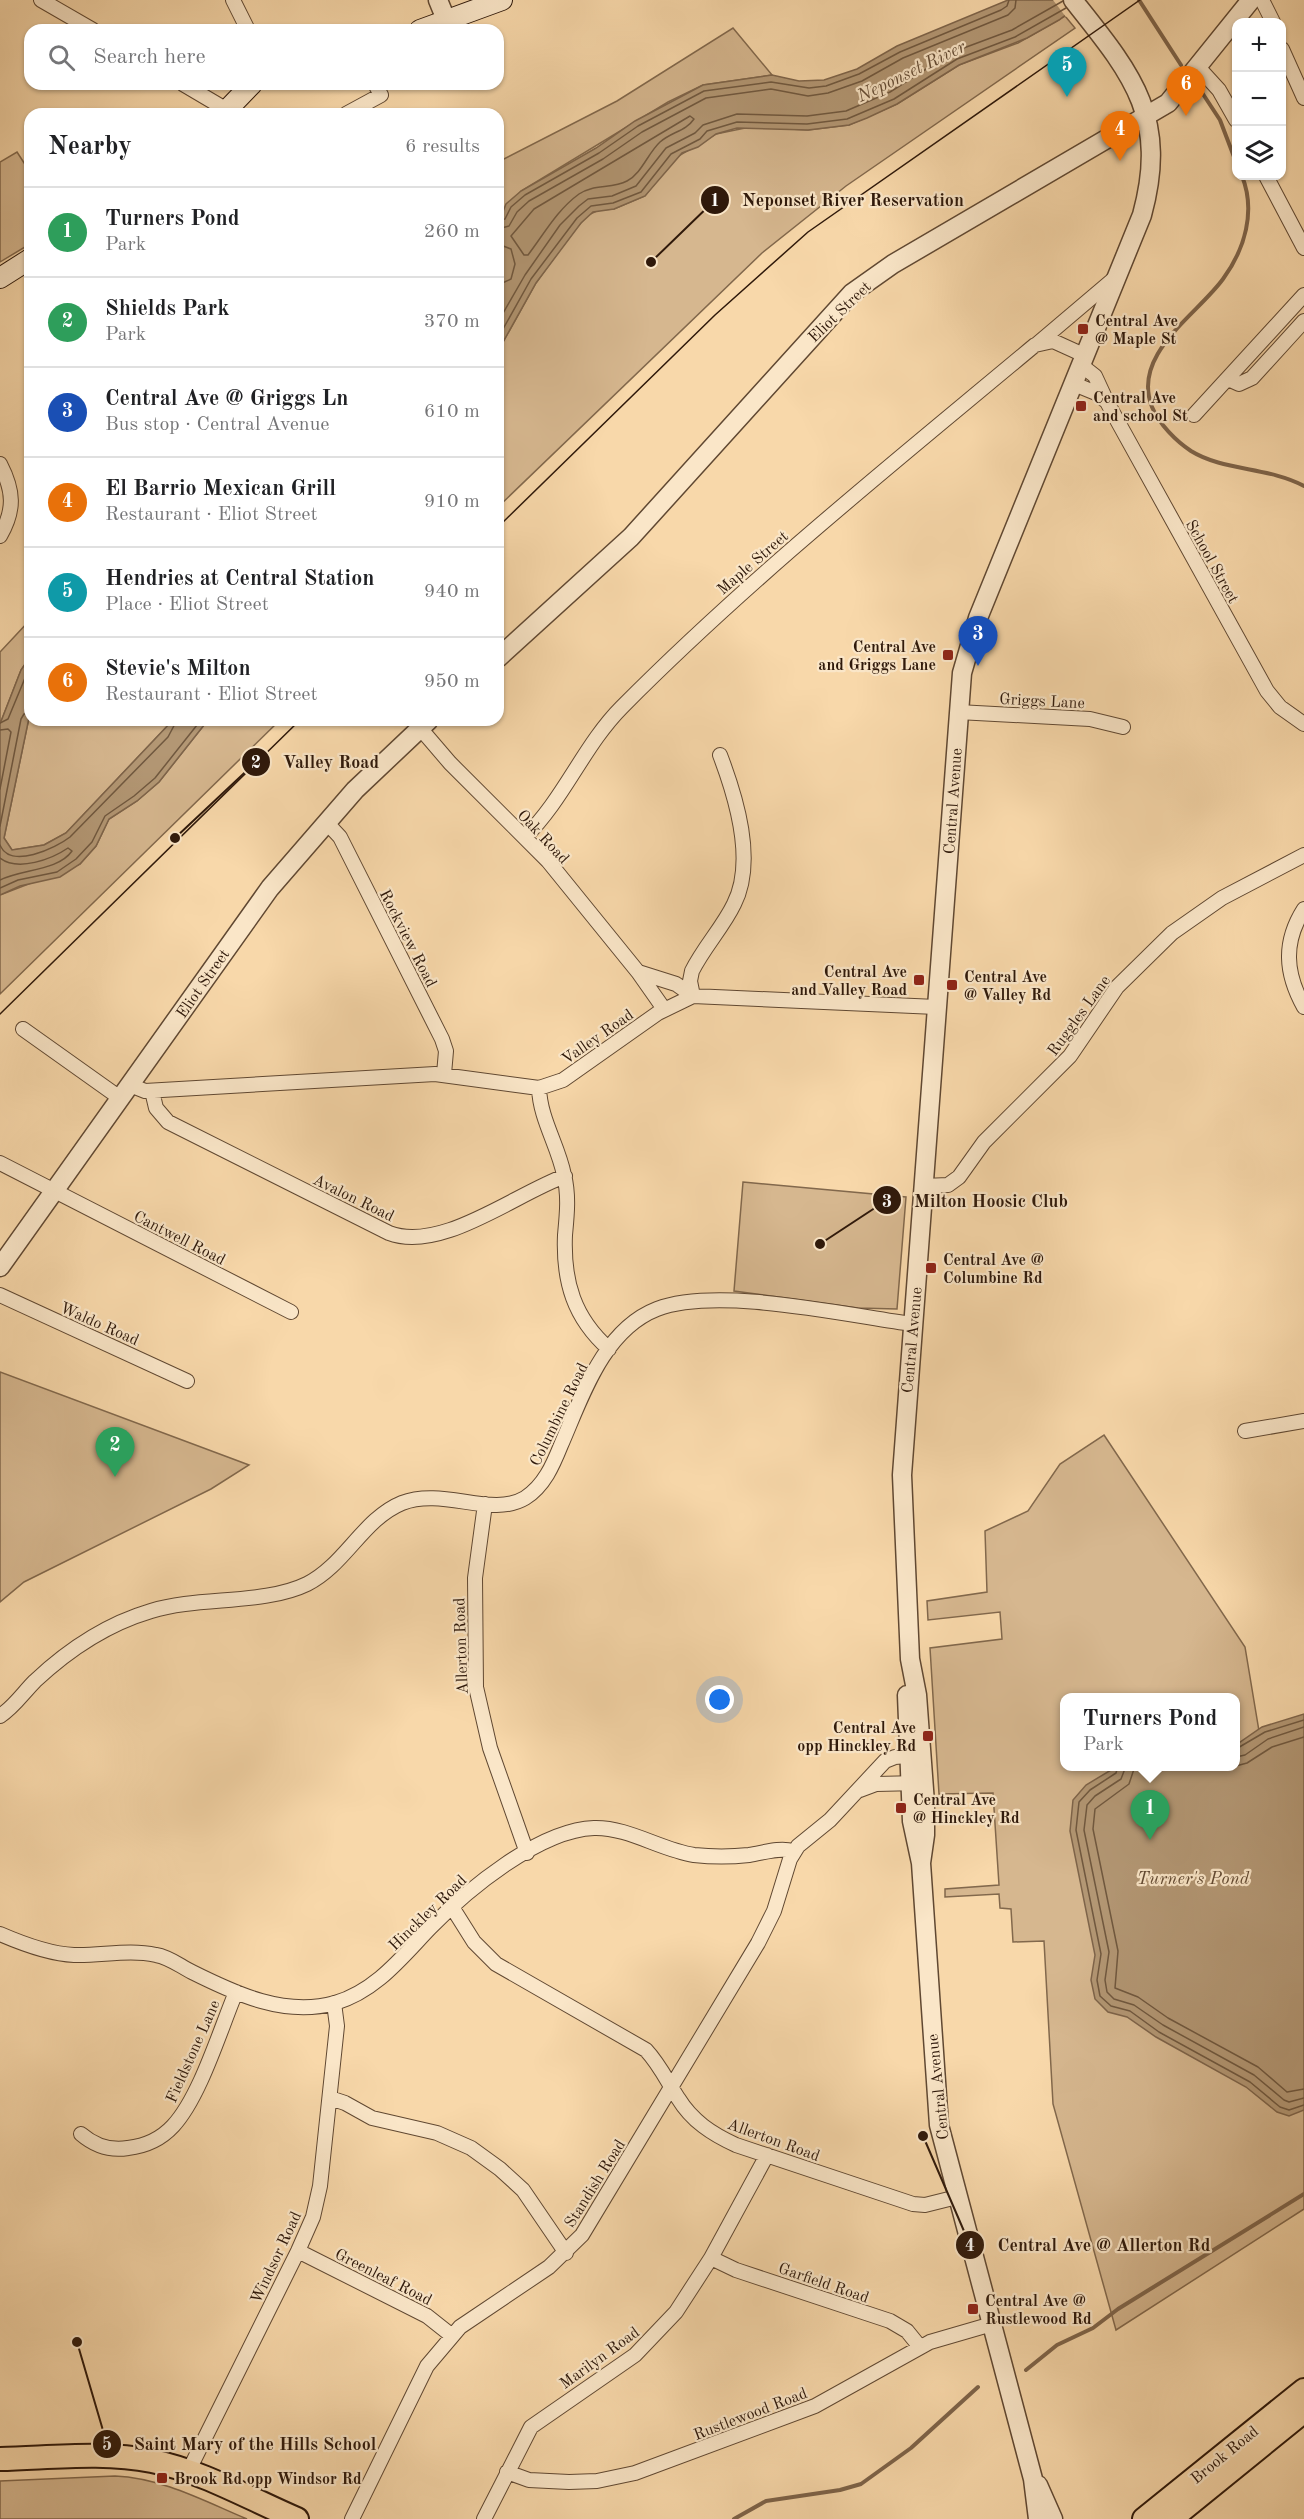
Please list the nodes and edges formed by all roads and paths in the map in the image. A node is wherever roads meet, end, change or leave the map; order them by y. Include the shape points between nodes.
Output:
1 (41, 0) edge
2 (233, 0) edge
3 (438, 0) edge
4 (502, 0) edge
5 (1251, 0) edge
6 (1262, 0) edge
7 (1076, 4) edge
8 (1271, 18) edge
9 (447, 22) junction
10 (83, 24) edge
11 (245, 24) edge
12 (440, 24) edge
13 (1286, 60) edge
14 (1198, 67) junction
15 (192, 90) edge
16 (246, 90) edge
17 (378, 90) edge
18 (1304, 98) edge
19 (219, 108) edge
20 (229, 108) edge
21 (357, 108) edge
22 (1232, 112) edge
23 (1147, 115) junction
24 (1268, 180) edge
25 (1304, 248) edge
26 (24, 263) edge
27 (1118, 276) junction
28 (0, 278) edge
29 (1304, 296) edge
30 (1304, 321) edge
31 (1035, 345) junction
32 (1084, 361) junction
33 (1228, 379) junction
34 (1074, 384) junction
35 (1107, 402) junction
36 (1194, 415) dead end
37 (0, 464) edge
38 (0, 536) edge
39 (504, 653) edge
40 (958, 712) junction
41 (1304, 724) edge
42 (423, 726) edge
43 (426, 726) edge
44 (1123, 727) dead end
45 (720, 755) dead end
46 (326, 822) junction
47 (525, 837) junction
48 (1304, 855) edge
49 (1304, 909) edge
50 (638, 972) junction
51 (693, 996) junction
52 (936, 1007) junction
53 (1304, 1007) edge
54 (664, 1009) junction
55 (24, 1029) dead end
56 (444, 1074) junction
57 (539, 1088) junction
58 (152, 1090) junction
59 (125, 1091) junction
60 (0, 1163) edge
61 (565, 1176) junction
62 (924, 1186) junction
63 (55, 1191) junction
64 (0, 1267) edge
65 (0, 1295) edge
66 (291, 1312) dead end
67 (912, 1324) junction
68 (609, 1350) junction
69 (187, 1381) dead end
70 (1304, 1421) edge
71 (1245, 1431) dead end
72 (485, 1504) junction
73 (14, 1704) junction
74 (0, 1716) edge
75 (0, 1726) edge
76 (915, 1755) junction
77 (917, 1783) junction
78 (860, 1790) junction
79 (794, 1851) junction
80 (527, 1852) junction
81 (452, 1907) junction
82 (0, 1934) edge
83 (236, 1992) junction
84 (334, 2003) junction
85 (672, 2088) junction
86 (330, 2098) junction
87 (81, 2134) dead end
88 (768, 2155) junction
89 (957, 2197) junction
90 (298, 2251) junction
91 (566, 2253) junction
92 (711, 2258) junction
93 (992, 2324) junction
94 (451, 2335) junction
95 (920, 2347) junction
96 (1302, 2400) edge
97 (0, 2459) edge
98 (188, 2472) junction
99 (507, 2472) junction
100 (1033, 2479) junction
101 (1181, 2511) edge
102 (297, 2519) edge
103 (352, 2519) edge
104 (484, 2519) edge
105 (1038, 2519) edge
106 (1053, 2519) edge
107 (1144, 2519) edge

1 - 10 street
2 - 11 street
3 - 9 street
4 - 9 main road
5 - 14 street, Eliot Street
6 - 8 street
7 - 23 street, Central Avenue via 1121,61
9 - 12 main road
13 - 18 street
14 - 22 street via 1220,90
14 - 23 street, Eliot Street via 1173,98
15 - 19 street
16 - 20 main road
17 - 21 street via 381,95
23 - 27 street, Central Avenue via 1151,142 1147,197
23 - 39 street, Eliot Street via 859,287 631,537
24 - 25 street
26 - 28 main road
27 - 31 street, Maple Street
27 - 32 street, Central Avenue
29 - 33 street
30 - 33 street via 1252,378 1239,384
31 - 32 street via 1053,341
31 - 47 street, Maple Street via 683,647 608,722
32 - 34 street, Central Avenue
32 - 35 street, School Street
33 - 36 street
34 - 35 street
34 - 40 street, Central Avenue via 968,646
35 - 41 street, School Street via 1267,691 1280,707
37 - 38 street via 12,502 10,518
40 - 44 street, Griggs Lane via 1090,719
40 - 52 street, Central Avenue
42 - 46 street, Eliot Street via 374,770
43 - 47 street, Oak Road via 450,763
45 - 51 street via 740,819 741,879 733,906 692,970
46 - 56 street, Rockview Road via 340,837 442,1039 446,1051
46 - 59 street, Eliot Street via 270,888
47 - 50 street, Oak Road
48 - 62 street, Ruggles Lane via 1222,898 1172,933 1117,987 1066,1061 984,1142 959,1177 948,1185
49 - 53 street via 1287,952 1291,980
50 - 51 street via 676,984
50 - 54 street, Oak Road
51 - 52 street, Valley Road
51 - 54 street, Valley Road
52 - 62 street, Central Avenue
54 - 57 street, Valley Road via 571,1075
55 - 59 street
56 - 57 street, Valley Road
56 - 58 street, Valley Road
57 - 61 street via 541,1112
58 - 59 street, Valley Road
58 - 61 street, Avalon Road via 156,1108 168,1122 405,1238 444,1232
59 - 63 street, Eliot Street
60 - 63 street, Cantwell Road
61 - 68 street via 566,1258 571,1290 582,1321
62 - 67 street, Central Avenue
63 - 64 street, Eliot Street
63 - 66 street, Cantwell Road
65 - 69 street, Waldo Road
67 - 68 street, Columbine Road via 757,1303 690,1303 648,1314 632,1324
67 - 76 street, Central Avenue via 902,1493 910,1659 917,1695
68 - 72 street, Columbine Road via 587,1386 540,1485 515,1503
70 - 71 street
72 - 73 street, Columbine Road via 438,1497 405,1502 383,1514 332,1568 304,1586 278,1593 182,1604 128,1619 63,1657
72 - 80 street, Allerton Road via 475,1578 476,1688 490,1748
73 - 74 street, Columbine Road
73 - 75 street
76 - 77 street, Central Avenue
76 - 78 street via 885,1761
77 - 78 street via 876,1784
77 - 89 street, Central Avenue via 925,1834 921,1863 936,2102
78 - 79 street
79 - 80 street, Hinckley Road via 699,1856 595,1828 567,1833
79 - 85 street, Standish Road via 766,1927
80 - 81 street, Hinckley Road
81 - 84 street, Hinckley Road via 380,1979 356,1995
81 - 85 street, Allerton Road via 474,1942 496,1964 638,2044 660,2066
82 - 83 street, Hinckley Road via 65,1954 154,1954
83 - 84 street, Hinckley Road via 278,2005
83 - 87 street, Fieldstone Lane via 193,2093 167,2132 144,2145 117,2150 93,2144
84 - 86 street, Windsor Road via 337,2026
85 - 88 street, Allerton Road via 708,2131
85 - 91 street, Standish Road via 590,2226
86 - 90 street, Windsor Road via 319,2196
86 - 91 street via 372,2118 437,2133 471,2148 523,2190
88 - 89 street, Allerton Road via 913,2204
88 - 92 street, Marilyn Road
89 - 93 street, Central Avenue
90 - 94 street, Greenleaf Road via 427,2316
90 - 98 street, Windsor Road
91 - 94 street, Standish Road
92 - 95 street, Garfield Road via 736,2270 890,2321 907,2331
92 - 99 street, Marilyn Road via 683,2303 651,2341 531,2427
93 - 95 street, Rustlewood Road
93 - 100 street, Central Avenue
94 - 103 street, Standish Road via 416,2385
95 - 99 street, Rustlewood Road via 815,2406 635,2473 568,2482 529,2480
96 - 101 main road, Brook Road
97 - 98 main road via 121,2457
98 - 102 main road
99 - 104 street, Marilyn Road
100 - 105 street, Central Avenue
100 - 106 street, Central Avenue
101 - 107 main road, Brook Road

